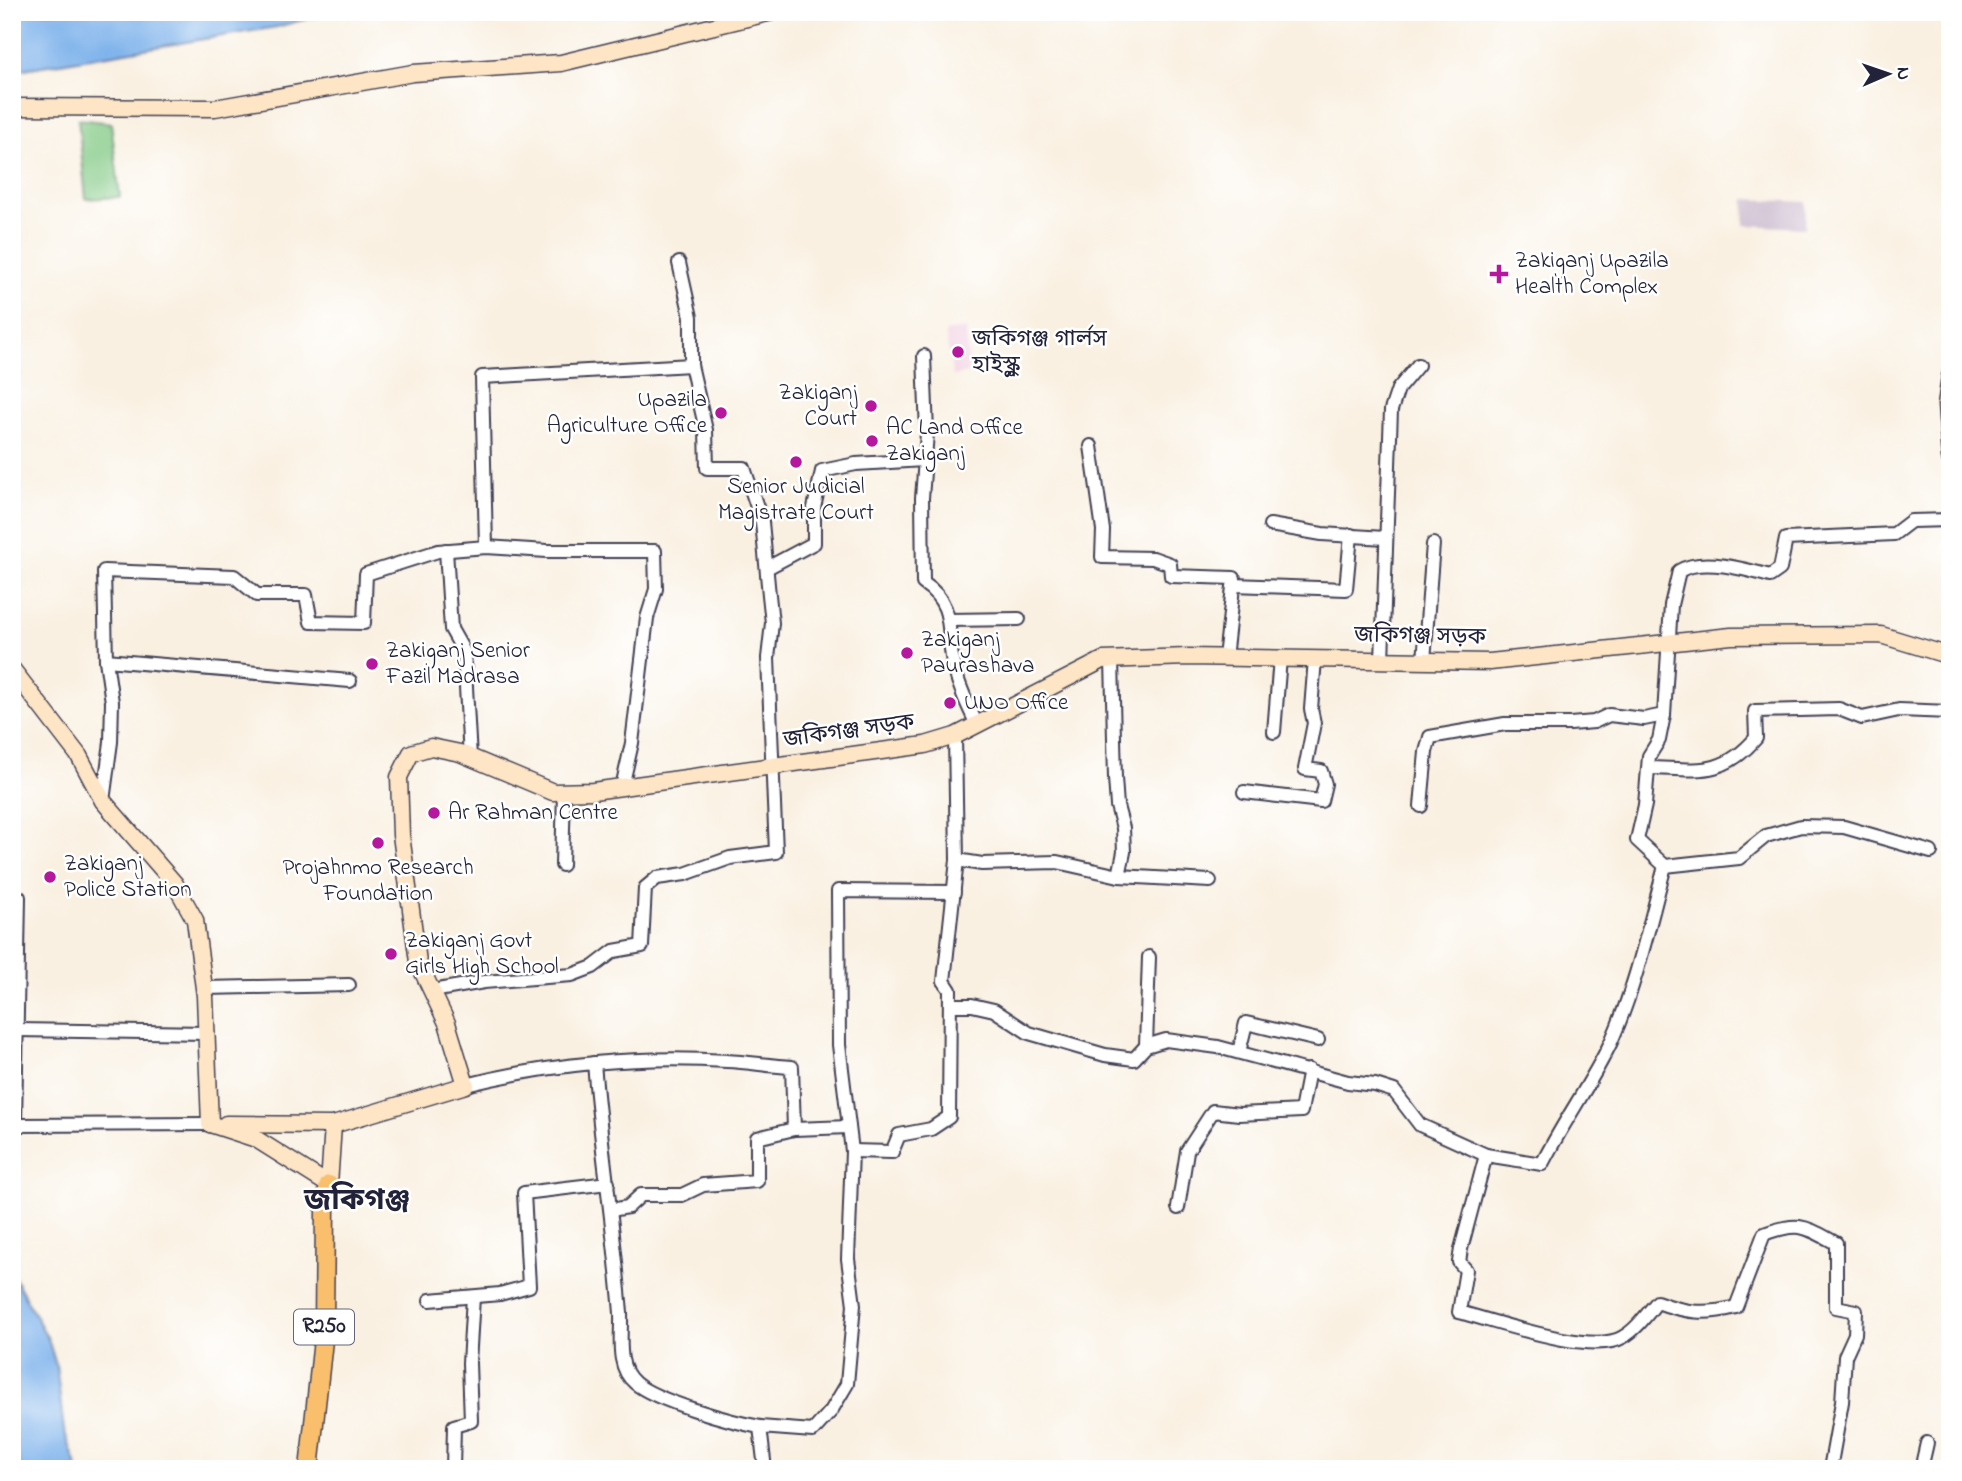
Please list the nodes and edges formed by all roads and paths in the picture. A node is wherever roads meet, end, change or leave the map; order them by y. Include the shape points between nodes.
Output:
1 (772, 12) edge
2 (12, 107) edge
3 (679, 263) dead end
4 (924, 356) dead end
5 (691, 365) junction
6 (1418, 365) dead end
7 (1950, 376) edge
8 (1091, 446) dead end
9 (1950, 458) edge
10 (924, 460) junction
11 (1950, 520) edge
12 (1270, 525) dead end
13 (1350, 535) junction
14 (1385, 538) junction
15 (1433, 544) dead end
16 (486, 547) junction
17 (446, 550) junction
18 (767, 568) junction
19 (1234, 585) junction
20 (1019, 619) dead end
21 (948, 620) junction
22 (1668, 643) junction
23 (1950, 656) edge
24 (1224, 657) junction
25 (1280, 658) junction
26 (1315, 659) junction
27 (106, 660) junction
28 (1112, 660) junction
29 (1382, 660) junction
30 (1424, 661) junction
31 (12, 669) edge
32 (350, 681) dead end
33 (1950, 712) edge
34 (1664, 715) junction
35 (977, 724) junction
36 (1274, 732) dead end
37 (955, 736) junction
38 (470, 758) junction
39 (774, 766) junction
40 (1648, 768) junction
41 (622, 787) junction
42 (564, 792) junction
43 (1244, 792) dead end
44 (103, 801) junction
45 (1421, 806) dead end
46 (1931, 852) dead end
47 (957, 860) junction
48 (562, 865) dead end
49 (1665, 866) junction
50 (1119, 876) junction
51 (1210, 881) dead end
52 (954, 892) junction
53 (19, 897) dead end
54 (14, 937) edge
55 (1149, 957) dead end
56 (349, 985) dead end
57 (204, 988) junction
58 (432, 991) junction
59 (950, 1006) junction
60 (18, 1030) junction
61 (207, 1033) junction
62 (1318, 1040) dead end
63 (1146, 1046) junction
64 (1239, 1052) junction
65 (594, 1063) junction
66 (1309, 1070) junction
67 (466, 1085) junction
68 (210, 1124) junction
69 (333, 1125) junction
70 (849, 1127) junction
71 (794, 1129) junction
72 (852, 1151) junction
73 (1486, 1155) junction
74 (608, 1183) junction
75 (329, 1185) junction
76 (1178, 1208) dead end
77 (611, 1210) junction
78 (474, 1297) junction
79 (430, 1300) dead end
80 (760, 1427) junction
81 (1927, 1443) dead end
82 (309, 1469) edge
83 (453, 1469) edge
84 (765, 1469) edge
85 (1830, 1469) edge
86 (1921, 1469) edge

1 - 2 main road via 561,63 412,73 215,108
3 - 5 street via 691,317
4 - 10 street
5 - 16 street via 482,377
5 - 18 street via 706,430 707,468 744,468 762,522
6 - 14 street via 1398,389 1391,410
7 - 9 main road via 1946,405
8 - 19 street via 1102,557 1153,558 1170,564 1171,576 1234,578
10 - 18 street via 822,471 814,508 814,543
10 - 21 street via 923,583 946,605
11 - 22 street via 1911,521 1894,534 1786,540 1780,569 1770,576 1741,568 1689,565 1679,571
12 - 13 street
13 - 14 street
13 - 19 street via 1346,589
14 - 29 street
15 - 30 street
16 - 17 street
16 - 41 street via 655,551 656,589 647,618
17 - 27 street via 366,574 364,623 311,622 306,595 257,595 233,576 104,571
17 - 38 street via 451,629 464,652
18 - 39 street
19 - 24 street
20 - 21 street
21 - 35 street via 953,665
22 - 23 main road, জকিগঞ্জ সড়ক via 1731,636 1881,635
22 - 30 main road, জকিগঞ্জ সড়ক via 1490,662
22 - 34 street
24 - 25 main road, জকিগঞ্জ সড়ক
24 - 28 main road, জকিগঞ্জ সড়ক
25 - 26 main road, জকিগঞ্জ সড়ক
25 - 36 street
26 - 29 main road, জকিগঞ্জ সড়ক
26 - 43 street via 1314,723 1305,769 1321,771 1325,784 1321,801
27 - 32 street
27 - 44 street via 112,702
28 - 35 main road, জকিগঞ্জ সড়ক via 1103,660
28 - 50 street via 1115,778 1124,828
29 - 30 main road, জকিগঞ্জ সড়ক
31 - 44 main road via 79,756
33 - 40 street via 1899,710 1862,718 1839,709 1755,711 1756,738 1739,758 1707,770
34 - 40 street
34 - 45 street via 1644,719 1609,715 1594,723 1505,724 1430,737
35 - 37 main road, জকিগঞ্জ সড়ক
37 - 39 main road, জকিগঞ্জ সড়ক via 925,745
37 - 47 street
38 - 42 main road, জকিগঞ্জ সড়ক via 553,792
38 - 58 main road, জকিগঞ্জ সড়ক via 431,747 411,753 398,777 418,962
39 - 41 main road, জকিগঞ্জ সড়ক
39 - 58 street via 776,852 730,858 685,874 657,878 645,888 642,946 614,951 572,975
40 - 49 street via 1637,839
41 - 42 main road, জকিগঞ্জ সড়ক
42 - 48 street
44 - 57 main road via 175,884 195,920
46 - 49 street via 1844,827 1801,826 1766,836 1739,858
47 - 50 street via 1057,862
47 - 52 street
49 - 73 street via 1632,989 1611,1042 1542,1164
50 - 51 street
52 - 59 street via 944,981 950,990
52 - 70 street via 838,891 839,1045
53 - 54 street
54 - 60 street
55 - 63 street
56 - 57 street
57 - 61 main road
58 - 67 main road, জকিগঞ্জ সড়ক
59 - 63 street via 994,1010 1029,1033 1105,1055 1133,1059
59 - 72 street via 949,1117 931,1129 899,1135 891,1152
60 - 61 street
60 - 68 street via 15,1125
61 - 68 main road
62 - 64 street via 1246,1023
63 - 64 street via 1166,1040
64 - 66 street
65 - 67 street via 514,1073
65 - 71 street via 727,1061 792,1067
65 - 74 street
66 - 73 street via 1394,1091 1420,1125
66 - 76 street via 1301,1111 1213,1111 1187,1151
67 - 69 main road
68 - 69 main road
68 - 75 main road via 256,1139
69 - 75 main road
70 - 71 street
70 - 72 street
71 - 77 street via 757,1139 757,1181 704,1185 682,1195 641,1195 628,1207
72 - 80 street via 848,1259 854,1305 847,1384 813,1431
73 - 85 street via 1461,1249 1459,1262 1466,1270 1459,1312 1564,1340 1587,1344 1622,1338 1657,1302 1684,1312 1711,1314 1735,1307 1764,1234 1791,1224 1836,1243 1836,1307 1856,1311 1855,1334 1845,1356
74 - 77 street
74 - 78 street via 524,1193 529,1286
75 - 82 main road, R250 via 324,1331
77 - 80 street via 621,1363 635,1383 731,1422
78 - 79 street
78 - 83 street via 471,1421 454,1426
80 - 84 street
81 - 86 street

